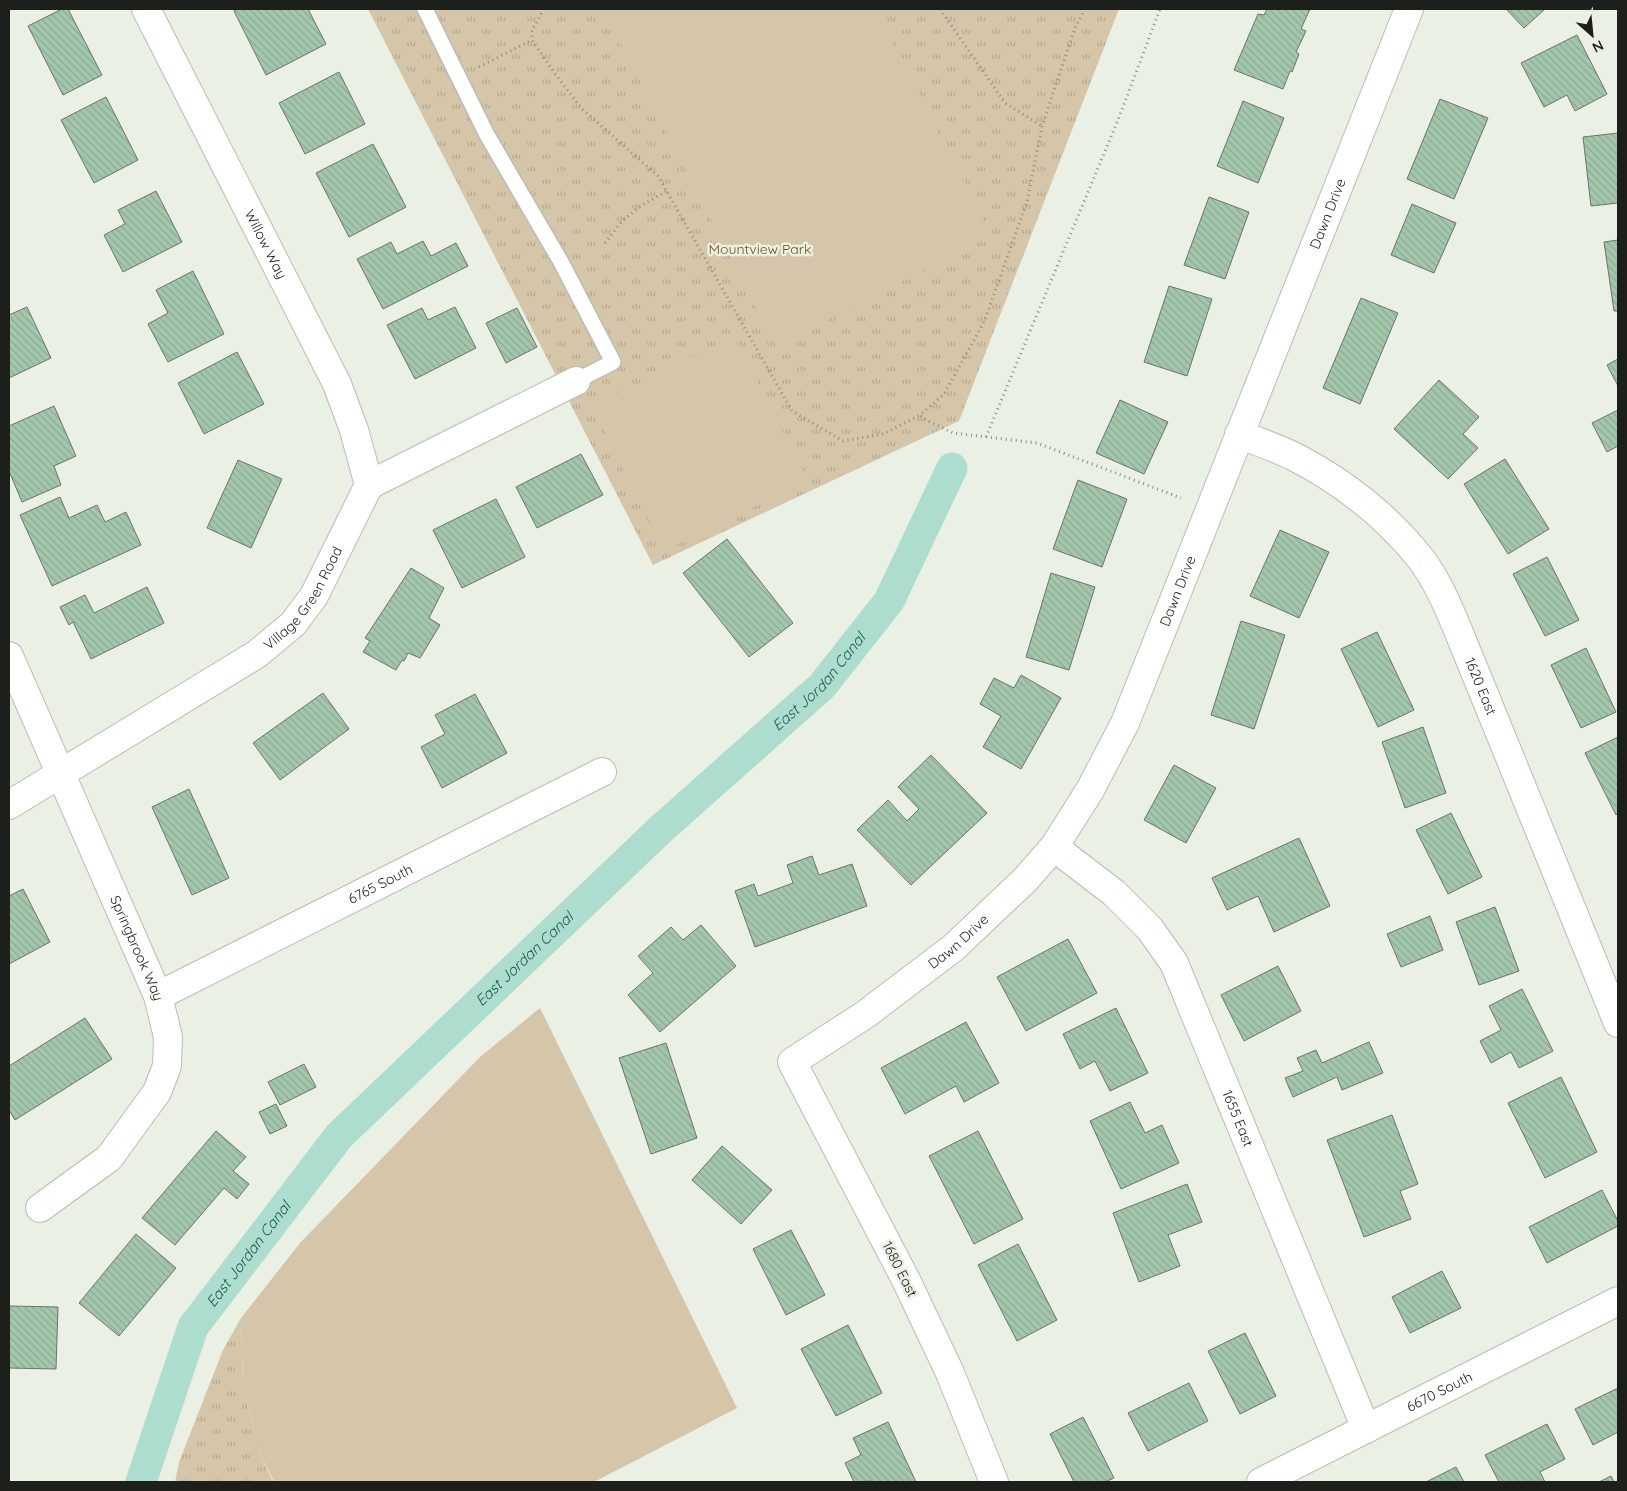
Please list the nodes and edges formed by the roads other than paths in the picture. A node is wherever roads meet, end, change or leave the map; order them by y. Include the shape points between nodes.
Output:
1 (146, 9) edge
2 (425, 9) edge
3 (1408, 9) edge
4 (576, 381) joint
5 (1239, 434) junction
6 (369, 485) junction
7 (9, 656) edge
8 (602, 772) dead end
9 (60, 774) junction
10 (9, 805) edge
11 (1054, 847) junction
12 (158, 996) junction
13 (1618, 1023) edge
14 (792, 1062) joint
15 (40, 1208) dead end
16 (1618, 1301) edge
17 (1366, 1429) junction
18 (994, 1482) edge
19 (1261, 1482) edge

1 - 6 street, Willow Way via 337,384
2 - 4 lane via 487,134 562,262 613,362
3 - 5 street, Dawn Drive
4 - 6 street
5 - 11 street, Dawn Drive via 1125,724 1090,790
5 - 13 street, 1620 East via 1294,457 1345,486 1388,522 1422,560 1445,600 1462,640
6 - 9 street, Village Green Road via 314,596 294,624 257,654
7 - 9 street, Springbrook Way
8 - 12 street, 6765 South
9 - 10 street, Village Green Road
9 - 12 street, Springbrook Way
11 - 14 street, Dawn Drive via 1025,880 953,948 866,1014
11 - 17 street, 1655 East via 1114,893 1150,928 1174,963
12 - 15 street, Springbrook Way via 168,1037 167,1066 157,1092 109,1158
14 - 18 street, 1680 East via 906,1280 950,1373
16 - 17 street, 6670 South
17 - 19 street, 6670 South

